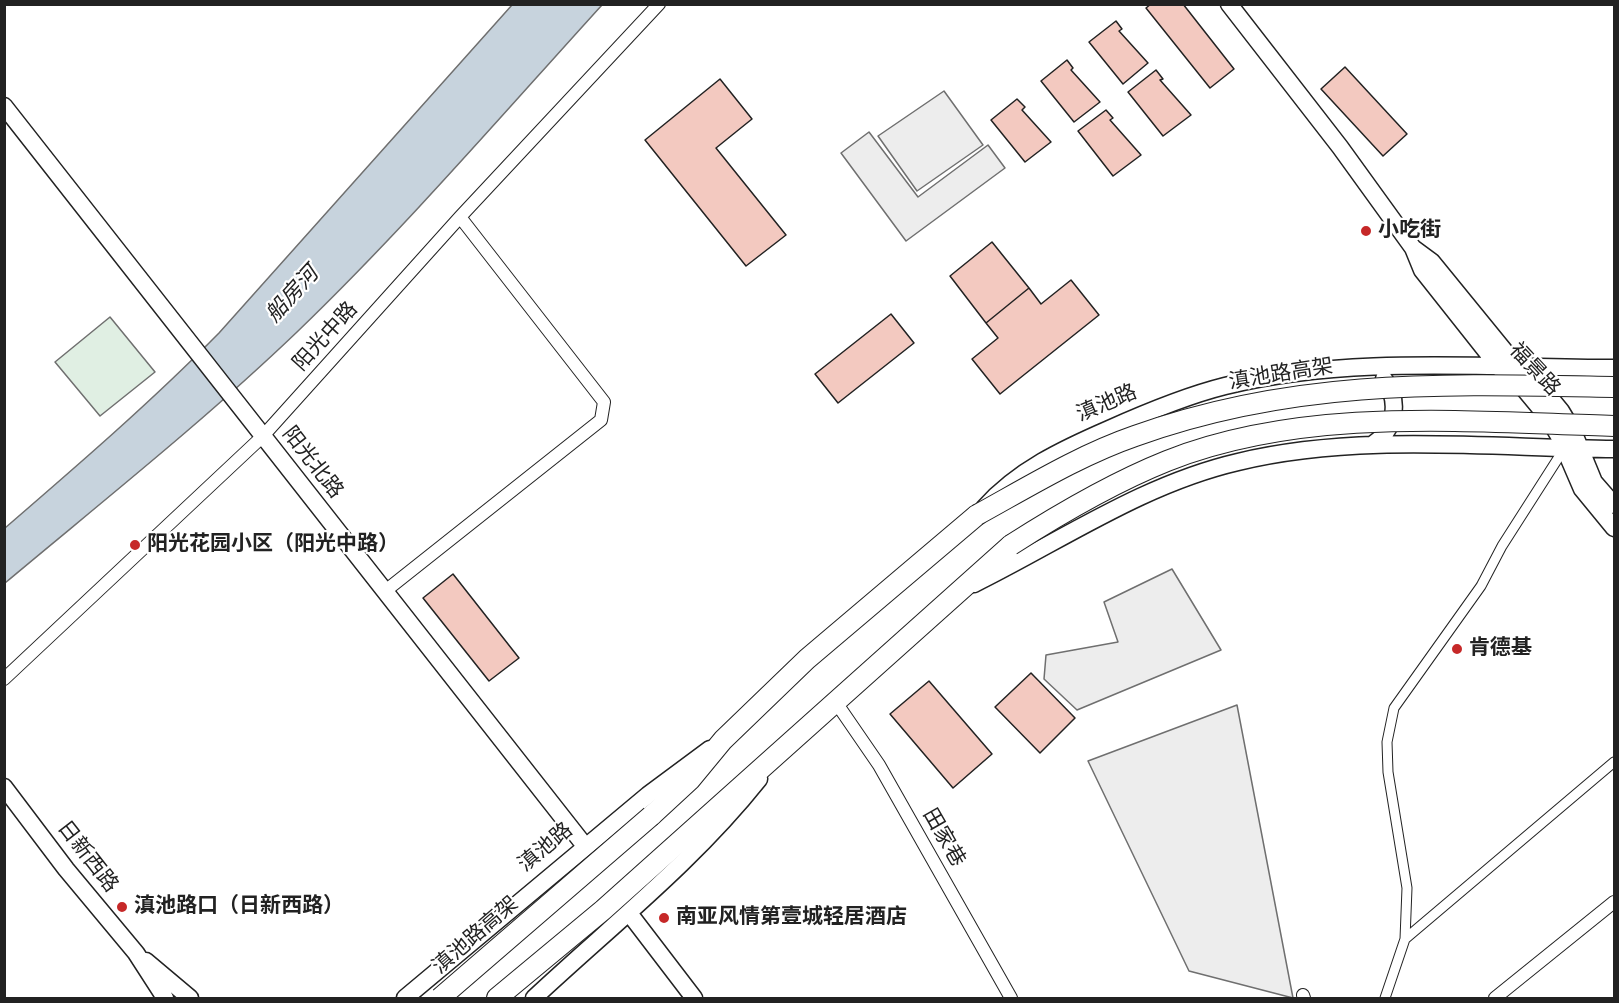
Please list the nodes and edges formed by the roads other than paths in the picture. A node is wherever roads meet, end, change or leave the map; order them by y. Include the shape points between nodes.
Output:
1 (659, 4) edge
2 (1229, 4) edge
3 (4, 106) edge
4 (460, 217) junction
5 (1413, 248) junction
6 (1498, 366) junction
7 (1522, 367) junction
8 (1369, 368) junction
9 (1614, 368) edge
10 (1614, 387) edge
11 (1614, 426) edge
12 (263, 436) junction
13 (1372, 445) junction
14 (1573, 449) junction
15 (1614, 449) edge
16 (1614, 505) edge
17 (977, 515) junction
18 (1614, 528) edge
19 (965, 588) junction
20 (384, 592) junction
21 (4, 679) edge
22 (835, 701) junction
23 (723, 740) junction
24 (784, 747) junction
25 (1614, 762) edge
26 (4, 787) edge
27 (651, 816) joint
28 (585, 846) junction
29 (1614, 903) edge
30 (629, 913) junction
31 (1406, 939) junction
32 (136, 953) junction
33 (165, 999) edge
34 (190, 999) edge
35 (405, 999) edge
36 (440, 999) edge
37 (497, 999) edge
38 (534, 999) edge
39 (694, 999) edge
40 (1011, 999) edge
41 (1385, 999) edge
42 (1495, 999) edge

1 - 4 street, 阳光中路
2 - 5 street, 福景路
3 - 12 street, 阳光北路
4 - 12 street, 阳光中路
4 - 20 street via 604,402 601,420
5 - 6 street, 福景路 via 1422,270
5 - 7 street, 福景路 via 1432,262
6 - 7 street, 滇池路
6 - 8 street, 滇池路
6 - 14 street, 福景路 via 1520,384
7 - 9 street, 滇池路
7 - 14 street, 福景路 via 1561,411
8 - 13 street via 1388,384 1394,409 1390,426
8 - 17 street, 滇池路 via 1288,374 1229,385 1153,410 1066,447 1004,485
10 - 17 main road, 滇池路高架, bridge via 1380,386 1216,410 1133,436
11 - 19 main road, bridge via 1397,422 1329,425 1276,433 1169,461 1061,513 1011,545
12 - 20 street, 阳光北路
12 - 21 street, 阳光中路
13 - 14 street
13 - 19 street via 1301,450 1237,462 1171,484 1112,509
14 - 15 street
14 - 16 street, 福景路
14 - 18 street, 福景路 via 1582,489
14 - 31 street via 1502,546 1481,586 1394,708 1387,742 1388,772 1407,888
17 - 23 main road, 滇池路 via 807,659
19 - 22 main road
20 - 28 street, 阳光北路
22 - 24 main road
22 - 40 street, 田家巷 via 879,765
23 - 27 main road, 滇池路 via 690,780
23 - 28 street, 滇池路
24 - 30 street via 724,822
24 - 37 main road via 676,846
25 - 31 street
26 - 32 street, 日新西路
27 - 36 main road, 滇池路高架, bridge
28 - 35 street, 滇池路
29 - 42 street
30 - 38 street
30 - 39 street
31 - 41 street
32 - 33 street, 日新西路
32 - 34 street, 日新西路

